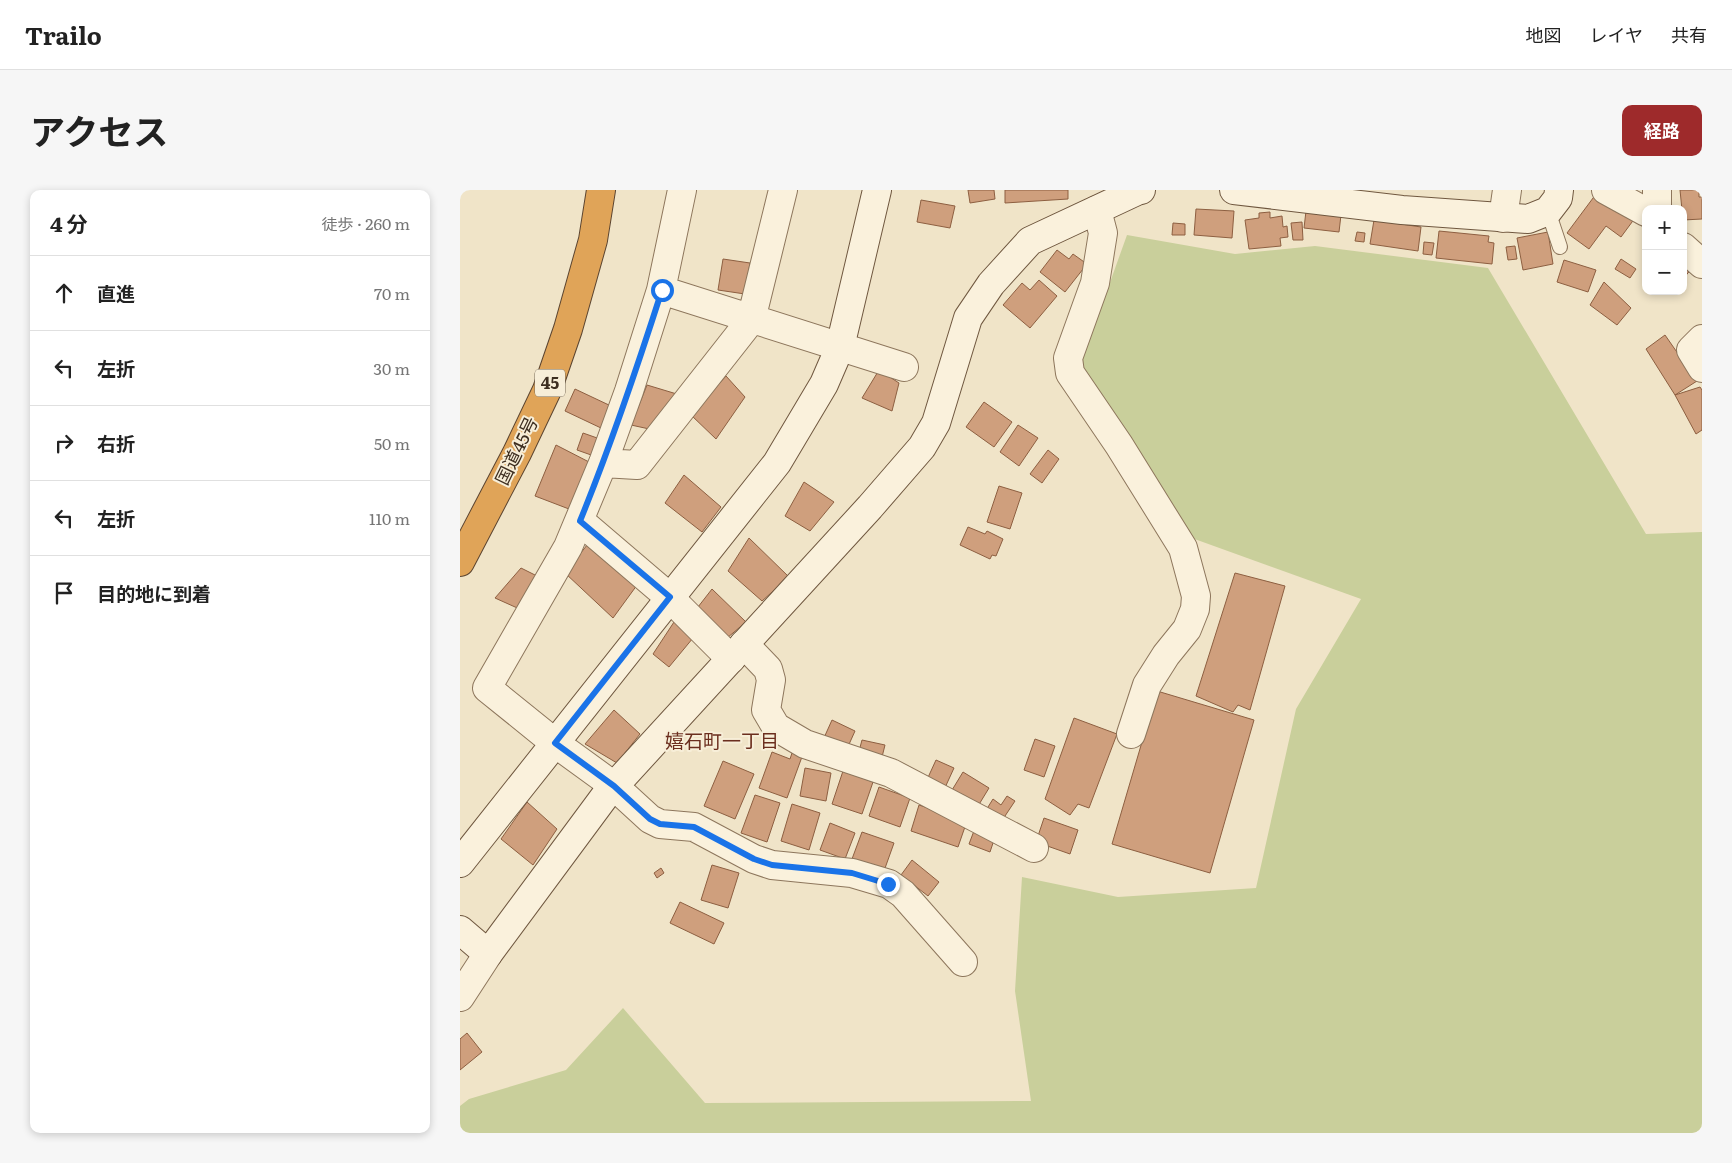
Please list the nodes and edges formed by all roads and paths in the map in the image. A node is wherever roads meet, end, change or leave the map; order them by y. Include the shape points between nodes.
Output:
1 (601, 190) edge
2 (682, 190) edge
3 (783, 190) edge
4 (877, 190) edge
5 (1141, 190) edge
6 (1234, 190) edge
7 (1507, 190) edge
8 (1606, 190) edge
9 (1657, 190) edge
10 (1554, 200) edge
11 (1657, 205) edge
12 (1097, 210) junction
13 (1642, 210) edge
14 (1503, 218) junction
15 (1560, 247) dead end
16 (1686, 250) edge
17 (1702, 264) edge
18 (662, 290) junction
19 (751, 320) junction
20 (1702, 339) edge
21 (840, 347) junction
22 (904, 367) dead end
23 (1702, 368) edge
24 (604, 463) junction
25 (580, 521) junction
26 (460, 562) edge
27 (670, 597) junction
28 (737, 651) junction
29 (1131, 734) dead end
30 (555, 743) junction
31 (614, 786) junction
32 (1034, 848) dead end
33 (460, 863) edge
34 (460, 930) edge
35 (488, 954) junction
36 (963, 962) dead end
37 (460, 997) edge

1 - 26 highway, 国道45号 / 45 via 593,240 547,390
2 - 18 street
3 - 19 street
4 - 21 street
5 - 12 street
6 - 14 street
7 - 14 street
8 - 13 street
9 - 11 street
10 - 14 street via 1528,220
10 - 15 lane
12 - 28 street via 1030,241 991,284 968,318 936,423 922,448
12 - 29 street via 1103,233 1095,283 1068,358 1070,374 1183,548 1196,596 1195,609 1186,629 1147,685
16 - 17 street
18 - 19 street
18 - 24 street
19 - 21 street
19 - 24 street via 638,465
20 - 23 street via 1690,350
21 - 22 street
21 - 27 street via 824,384 777,463
24 - 25 street
25 - 27 street
25 - 30 street via 487,688
27 - 28 street
27 - 30 street
28 - 31 street
28 - 32 street via 768,669 771,680 766,710 776,727 805,744 891,773
30 - 31 street
30 - 33 street
31 - 35 street
31 - 36 street via 650,819 660,824 694,827 754,859 772,865 852,873 888,884 903,894
34 - 35 street
35 - 37 street

